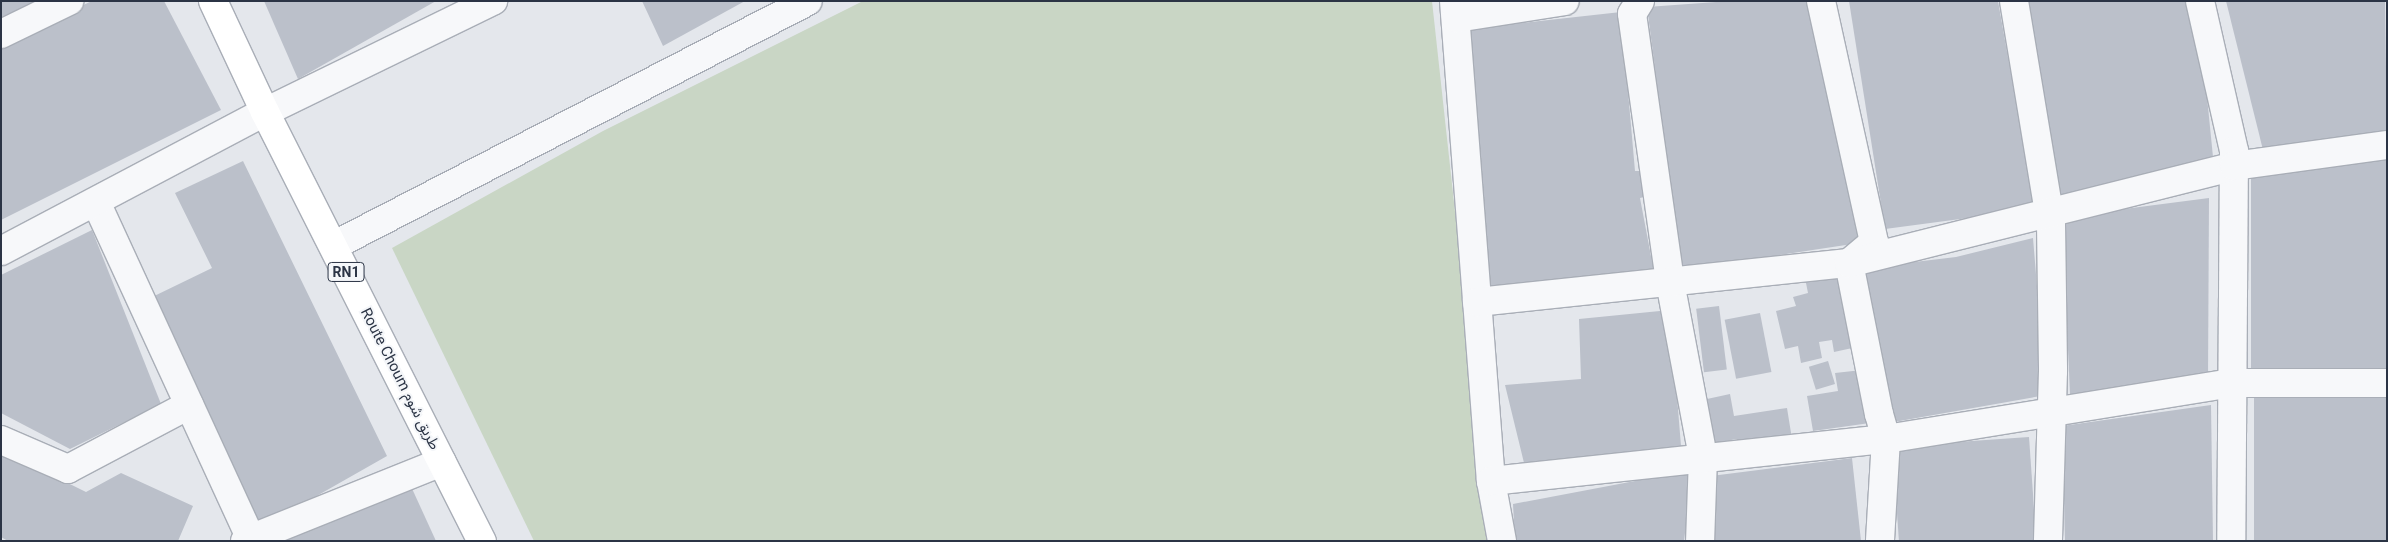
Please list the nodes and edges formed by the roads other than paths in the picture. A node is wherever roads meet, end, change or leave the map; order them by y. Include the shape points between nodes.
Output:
1 (69, 1) edge
2 (213, 1) edge
3 (492, 1) edge
4 (808, 1) edge
5 (1565, 1) edge
6 (1640, 1) edge
7 (1821, 1) edge
8 (2014, 1) edge
9 (2200, 1) edge
10 (1455, 10) edge
11 (1, 34) edge
12 (265, 112) junction
13 (2387, 145) edge
14 (2234, 166) junction
15 (96, 202) junction
16 (2049, 212) junction
17 (332, 246) junction
18 (1, 251) edge
19 (1848, 263) junction
20 (1670, 282) junction
21 (1477, 302) junction
22 (2232, 383) junction
23 (2387, 384) edge
24 (189, 405) junction
25 (2052, 412) junction
26 (1886, 439) junction
27 (1, 440) edge
28 (1703, 457) junction
29 (442, 462) junction
30 (1491, 481) junction
31 (248, 540) edge
32 (482, 541) edge
33 (1502, 541) edge
34 (1700, 541) edge
35 (1880, 541) edge
36 (2048, 541) edge
37 (2231, 541) edge

1 - 11 street
2 - 12 highway, Route Choum طريق شوم / RN1
3 - 12 street
4 - 17 street
5 - 10 street
6 - 20 street via 1632,14
7 - 19 street via 1874,242
8 - 16 street
9 - 14 street via 2234,151
10 - 21 street
12 - 15 street
12 - 17 highway, Route Choum طريق شوم / RN1
13 - 14 street
14 - 16 street
14 - 22 street
15 - 18 street
15 - 24 street
16 - 19 street
16 - 25 street via 2052,224
17 - 29 highway, Route Choum طريق شوم / RN1
19 - 20 street
19 - 26 street
20 - 21 street
20 - 28 street
21 - 30 street
22 - 23 street
22 - 25 street
22 - 37 street
24 - 27 street via 68,469
24 - 31 street
25 - 26 street
25 - 36 street
26 - 28 street
26 - 35 street
28 - 30 street
28 - 34 street
29 - 31 street
29 - 32 highway, Route Choum طريق شوم / RN1
30 - 33 street

